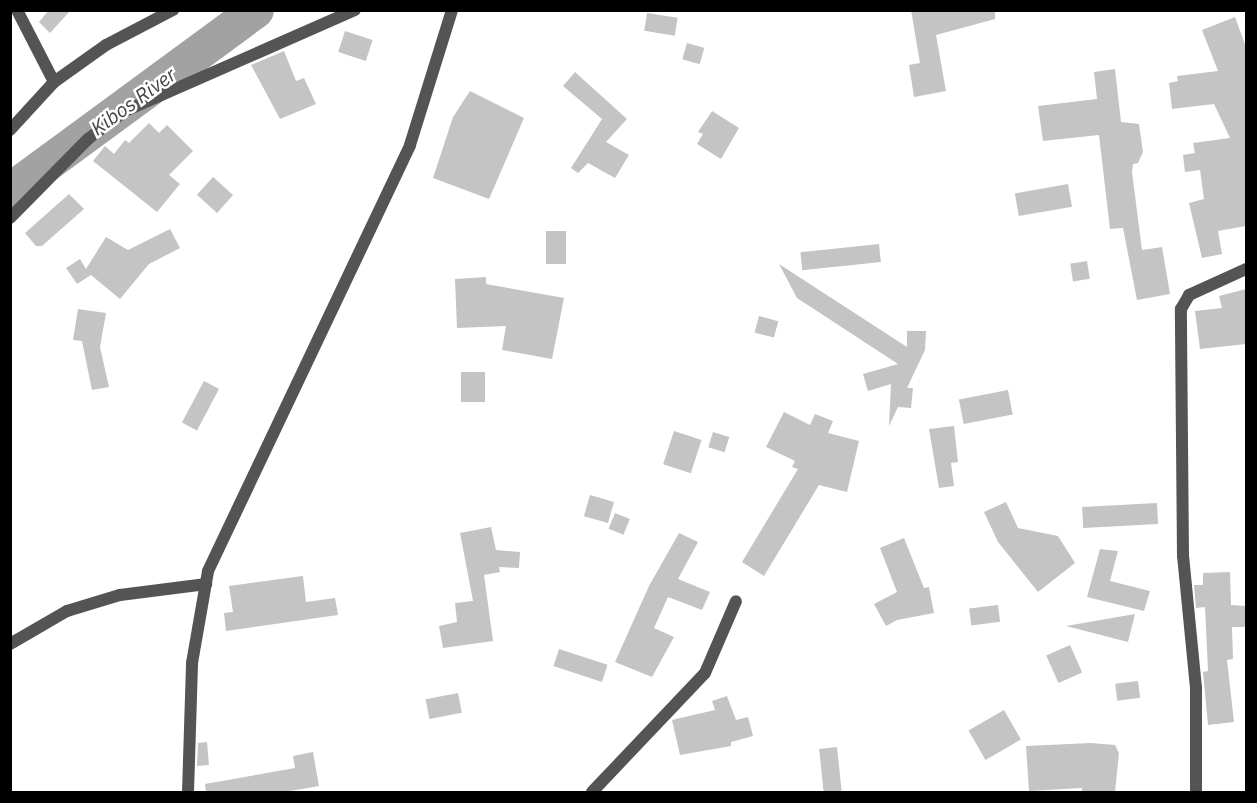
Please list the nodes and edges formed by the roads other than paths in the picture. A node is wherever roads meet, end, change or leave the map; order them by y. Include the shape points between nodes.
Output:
1 (17, 10) edge
2 (173, 10) edge
3 (355, 10) edge
4 (452, 10) edge
5 (54, 82) junction
6 (10, 130) edge
7 (10, 218) edge
8 (1246, 269) edge
9 (206, 584) junction
10 (736, 601) dead end
11 (10, 644) edge
12 (188, 792) edge
13 (592, 792) edge
14 (1196, 792) edge

1 - 5 street
2 - 5 street via 106,45
3 - 7 street via 125,111 88,139
4 - 9 street via 410,145 208,571
5 - 6 street
8 - 14 street via 1190,295 1181,309 1184,556 1196,688
9 - 11 street via 120,595 67,611
9 - 12 street via 192,663
10 - 13 street via 705,673

